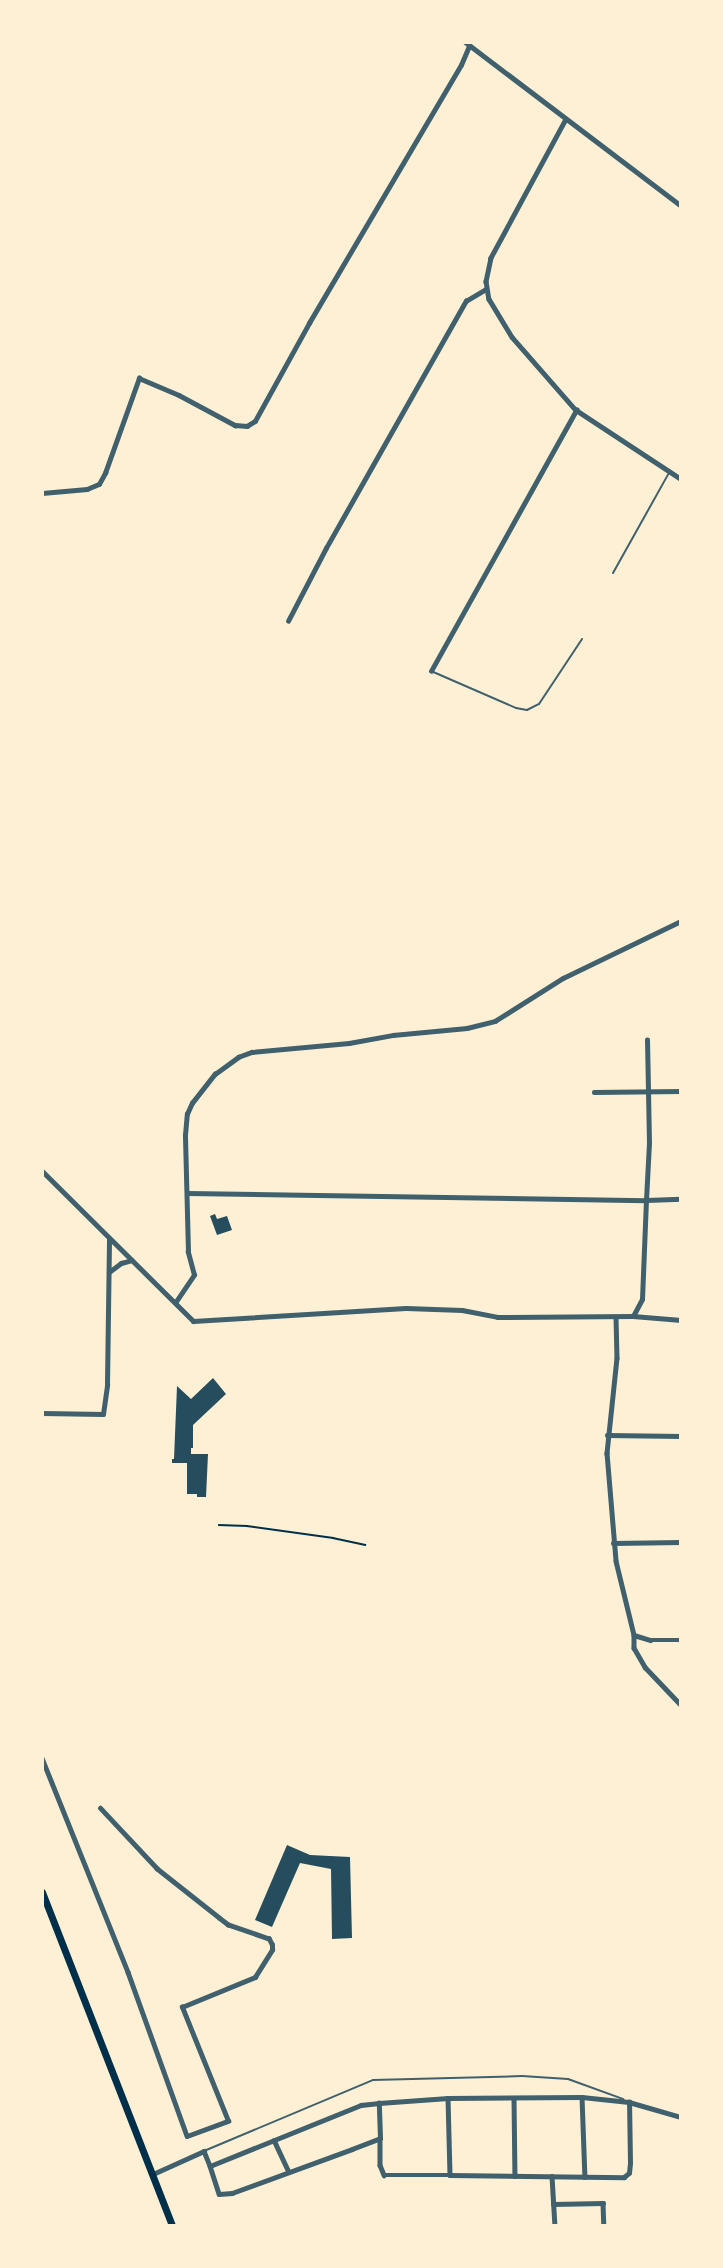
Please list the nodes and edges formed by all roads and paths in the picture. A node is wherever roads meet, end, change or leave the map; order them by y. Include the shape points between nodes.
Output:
1 (467, 44) edge
2 (565, 121) junction
3 (681, 206) edge
4 (486, 289) junction
5 (576, 410) junction
6 (670, 471) junction
7 (681, 479) edge
8 (42, 493) edge
9 (613, 573) dead end
10 (288, 621) dead end
11 (582, 639) dead end
12 (431, 671) joint
13 (681, 921) edge
14 (647, 1040) dead end
15 (647, 1091) junction
16 (681, 1091) edge
17 (594, 1092) dead end
18 (42, 1171) edge
19 (187, 1193) junction
20 (681, 1199) edge
21 (646, 1200) junction
22 (110, 1238) junction
23 (132, 1260) junction
24 (109, 1272) junction
25 (175, 1303) junction
26 (633, 1316) junction
27 (616, 1317) junction
28 (681, 1320) edge
29 (42, 1413) edge
30 (607, 1435) junction
31 (681, 1436) edge
32 (219, 1525) dead end
33 (681, 1542) edge
34 (613, 1543) junction
35 (365, 1545) dead end
36 (634, 1635) junction
37 (681, 1640) edge
38 (681, 1706) edge
39 (42, 1758) edge
40 (100, 1808) dead end
41 (42, 1892) edge
42 (582, 2097) junction
43 (448, 2098) junction
44 (514, 2098) junction
45 (629, 2102) junction
46 (379, 2103) junction
47 (681, 2117) edge
48 (381, 2138) junction
49 (274, 2140) junction
50 (204, 2151) junction
51 (210, 2166) junction
52 (289, 2172) junction
53 (153, 2174) junction
54 (450, 2175) junction
55 (515, 2176) junction
56 (552, 2176) junction
57 (585, 2176) junction
58 (554, 2204) junction
59 (172, 2226) edge
60 (555, 2226) edge
61 (604, 2226) edge

1 - 2 street
1 - 8 street via 461,65 255,421 247,426 236,425 138,378 99,484 87,489
2 - 3 street
2 - 4 street via 492,258
4 - 5 street via 506,327
4 - 10 street via 466,301
5 - 6 street
5 - 12 street
6 - 7 street
6 - 9 lane
11 - 12 lane via 539,704 527,710
13 - 19 street via 563,978 495,1021 467,1028 252,1052 238,1057 215,1074 187,1114
14 - 15 street
15 - 16 street
15 - 17 street
15 - 21 street
18 - 22 street
19 - 21 street
19 - 25 street via 188,1252 194,1275
20 - 21 street
21 - 26 street via 644,1288
22 - 23 street
22 - 24 street
23 - 24 street
23 - 25 street
24 - 29 street via 103,1414
25 - 27 street via 193,1321 406,1308 462,1310 497,1317
26 - 27 street
26 - 28 street
27 - 30 street via 616,1358
30 - 31 street
30 - 34 street
32 - 35 path
33 - 34 street
34 - 36 street
36 - 37 street via 650,1640
36 - 38 street via 639,1659
39 - 40 street via 128,1972 187,2136 228,2121 182,2007 255,1977 272,1945 269,1939 228,1925 157,1869
41 - 53 main road
42 - 44 street
42 - 45 street
42 - 57 street
43 - 44 street
43 - 46 street
43 - 54 street
44 - 55 street
45 - 47 street
45 - 50 lane via 568,2079 522,2076 373,2080
45 - 57 street via 629,2173 624,2177
46 - 48 street
46 - 49 street via 361,2105
48 - 52 street
48 - 54 street via 380,2165 384,2175
49 - 51 street
49 - 52 street
50 - 51 street
50 - 53 street
51 - 52 street via 219,2194
53 - 59 main road
54 - 55 street
55 - 56 street
56 - 57 street
56 - 58 street
58 - 60 street
58 - 61 street via 603,2203

